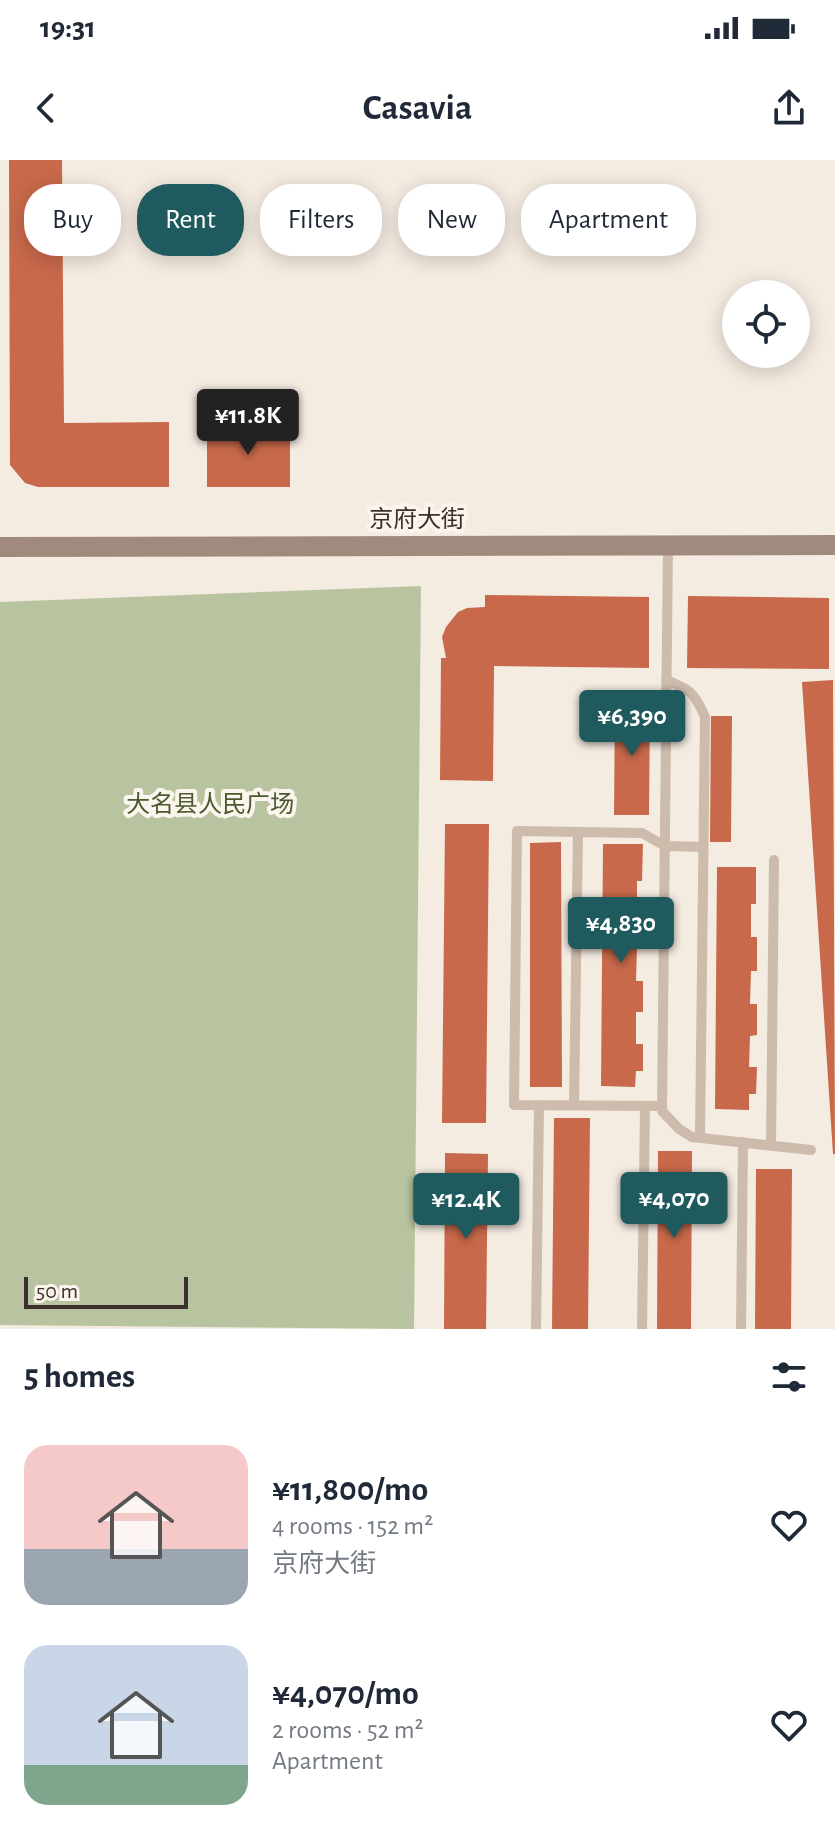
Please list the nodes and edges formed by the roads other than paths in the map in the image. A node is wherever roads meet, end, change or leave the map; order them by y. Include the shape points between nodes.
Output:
1 (668, 544) junction
2 (835, 545) edge
3 (0, 547) edge
4 (666, 680) junction
5 (578, 832) junction
6 (665, 846) junction
7 (703, 847) junction
8 (774, 860) dead end
9 (539, 1105) junction
10 (574, 1105) junction
11 (645, 1106) junction
12 (662, 1106) junction
13 (700, 1137) junction
14 (743, 1142) junction
15 (771, 1145) junction
16 (811, 1150) dead end
17 (536, 1329) edge
18 (642, 1329) edge
19 (741, 1329) edge

1 - 2 street, 京府大街
1 - 3 street, 京府大街
1 - 4 lane
4 - 6 lane
4 - 7 lane via 689,689 705,717
5 - 6 lane via 642,833
5 - 9 lane via 517,831 514,1105
5 - 10 lane
6 - 7 lane
6 - 12 lane
7 - 13 lane
8 - 15 lane
9 - 10 lane
9 - 17 lane
10 - 11 lane
11 - 12 lane
11 - 18 lane
12 - 13 lane via 679,1129
13 - 14 lane
14 - 15 lane
14 - 19 lane
15 - 16 lane

